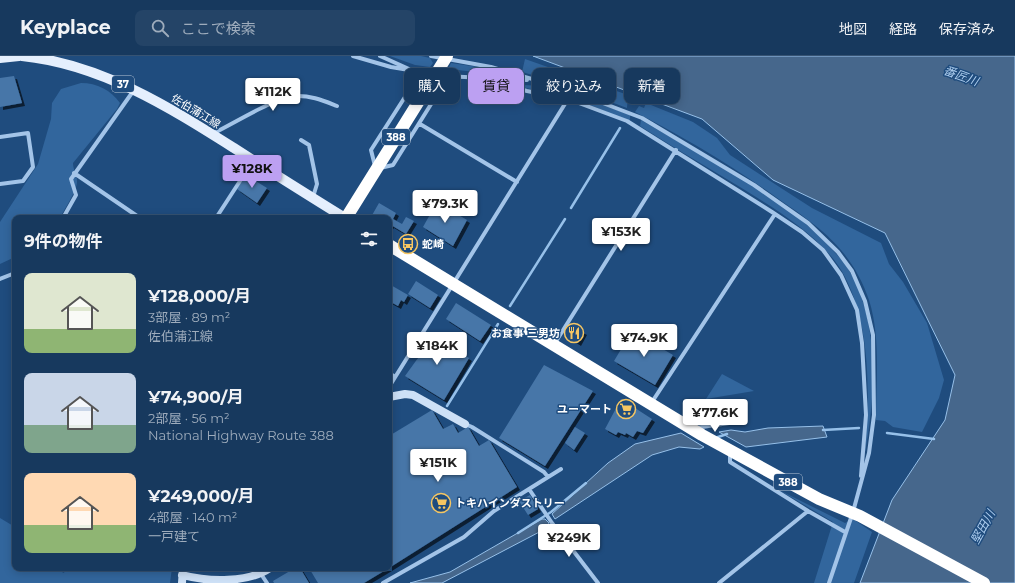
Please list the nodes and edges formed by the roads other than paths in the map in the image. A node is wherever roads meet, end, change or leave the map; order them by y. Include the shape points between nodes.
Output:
1 (20, 56) edge
2 (353, 56) edge
3 (380, 56) edge
4 (431, 56) edge
5 (0, 58) edge
6 (446, 58) edge
7 (407, 68) edge
8 (404, 69) edge
9 (468, 77) edge
10 (532, 79) edge
11 (134, 90) junction
12 (404, 99) edge
13 (566, 104) edge
14 (579, 104) edge
15 (604, 104) edge
16 (337, 106) dead end
17 (420, 124) junction
18 (212, 135) junction
19 (0, 137) edge
20 (301, 140) dead end
21 (676, 150) junction
22 (253, 160) junction
23 (376, 169) junction
24 (74, 173) junction
25 (517, 182) junction
26 (0, 184) edge
27 (312, 197) junction
28 (775, 214) junction
29 (66, 215) edge
30 (136, 215) edge
31 (218, 215) edge
32 (340, 215) edge
33 (347, 215) edge
34 (392, 247) edge
35 (12, 274) edge
36 (0, 278) edge
37 (454, 284) junction
38 (553, 345) junction
39 (392, 375) edge
40 (395, 377) junction
41 (392, 382) edge
42 (392, 396) edge
43 (650, 404) junction
44 (736, 422) dead end
45 (465, 424) joint
46 (691, 428) junction
47 (730, 450) junction
48 (561, 469) dead end
49 (548, 477) junction
50 (860, 484) junction
51 (529, 489) junction
52 (808, 511) junction
53 (856, 514) junction
54 (845, 532) junction
55 (266, 571) edge
56 (261, 574) junction
57 (182, 575) edge
58 (267, 583) edge
59 (383, 583) edge
60 (598, 583) edge
61 (720, 583) edge
62 (829, 583) edge
63 (984, 583) edge

1 - 5 main road, 佐伯蒲江線 / 37
1 - 11 main road, 佐伯蒲江線 / 37 via 72,65
2 - 8 street
3 - 7 street
4 - 6 street
6 - 10 street
6 - 23 highway, 388
9 - 17 street via 446,76
11 - 18 main road, 佐伯蒲江線 / 37
11 - 24 street
12 - 23 street via 371,150
13 - 25 street
14 - 21 street via 627,122
15 - 50 street via 642,118 754,185 808,223 838,252 852,271 863,295 874,335 874,414 869,453
16 - 18 street via 309,97 282,99
17 - 23 street via 393,165
17 - 25 street
18 - 22 main road, 佐伯蒲江線 / 37
19 - 26 street via 28,133 32,167 23,181
20 - 27 street via 309,145 317,184
21 - 28 street
21 - 38 street
22 - 27 main road, 佐伯蒲江線 / 37
22 - 31 street
23 - 33 highway, 388
24 - 29 street via 71,179 76,195
24 - 30 street
25 - 37 street
27 - 32 main road, 佐伯蒲江線 / 37
28 - 43 street
28 - 50 street via 823,250 841,275 857,310 862,343 866,415
34 - 37 highway, 388
35 - 36 street
37 - 38 highway, 388
37 - 40 street
38 - 43 highway, 388
39 - 40 street
40 - 41 street
42 - 45 street via 413,395
43 - 46 highway, 388
44 - 46 street
45 - 49 street via 544,472
46 - 47 highway, 388
47 - 52 street via 730,462
47 - 53 highway, 388 via 819,499
48 - 49 street
49 - 51 street
50 - 53 street
51 - 59 street via 494,511 464,537
51 - 60 street
52 - 54 street
52 - 61 street
53 - 54 street
53 - 63 highway, 388
54 - 62 street
55 - 56 street
56 - 57 street via 244,582 217,581
56 - 58 street

